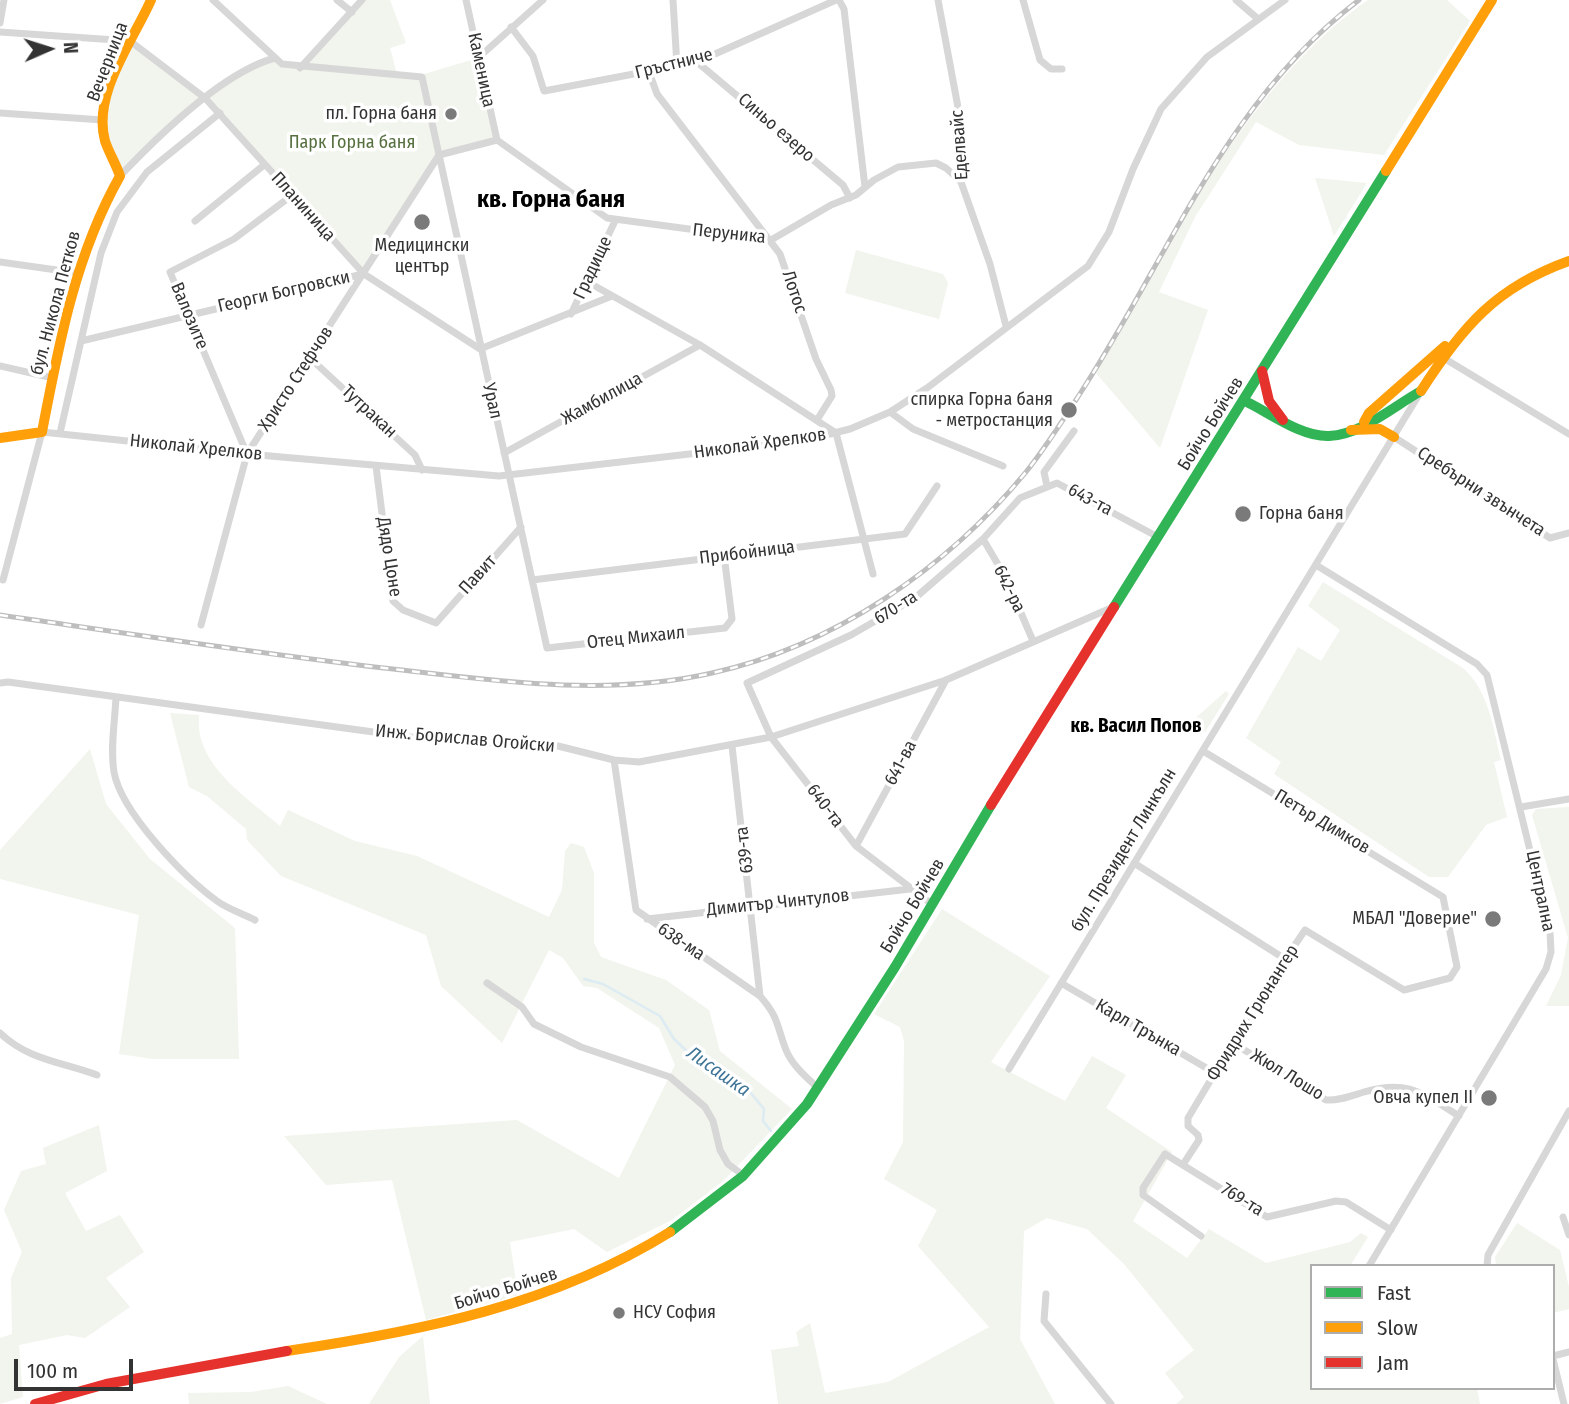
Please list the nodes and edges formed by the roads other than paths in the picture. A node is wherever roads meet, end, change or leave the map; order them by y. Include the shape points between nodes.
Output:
1 (5, 0) edge
2 (151, 0) edge
3 (212, 0) edge
4 (337, 0) edge
5 (362, 0) edge
6 (466, 0) edge
7 (543, 0) edge
8 (673, 0) edge
9 (838, 0) edge
10 (938, 0) edge
11 (1023, 0) edge
12 (1236, 0) edge
13 (1285, 0) edge
14 (1492, 0) edge
15 (352, 12) junction
16 (1257, 19) junction
17 (0, 23) edge
18 (511, 27) junction
19 (0, 32) edge
20 (130, 40) junction
21 (275, 58) junction
22 (478, 58) junction
23 (697, 62) junction
24 (677, 66) junction
25 (300, 68) junction
26 (1062, 69) dead end
27 (649, 72) junction
28 (205, 98) junction
29 (0, 113) edge
30 (220, 113) junction
31 (103, 120) junction
32 (497, 140) junction
33 (439, 155) junction
34 (264, 165) junction
35 (120, 176) junction
36 (961, 182) junction
37 (865, 187) junction
38 (291, 195) junction
39 (850, 198) junction
40 (195, 221) dead end
41 (615, 221) junction
42 (771, 240) junction
43 (1569, 261) edge
44 (0, 262) edge
45 (78, 272) junction
46 (364, 274) junction
47 (586, 281) junction
48 (612, 296) junction
49 (188, 314) junction
50 (571, 314) junction
51 (1006, 326) junction
52 (1460, 332) junction
53 (81, 341) junction
54 (700, 345) junction
55 (480, 349) junction
56 (1442, 357) junction
57 (310, 358) junction
58 (0, 366) edge
59 (1262, 371) junction
60 (53, 378) junction
61 (1405, 382) junction
62 (1421, 391) junction
63 (1245, 401) junction
64 (890, 412) junction
65 (1283, 419) junction
66 (817, 420) junction
67 (1364, 422) junction
68 (1350, 430) junction
69 (1074, 431) dead end
70 (42, 432) junction
71 (60, 433) junction
72 (836, 433) junction
73 (1569, 434) edge
74 (1394, 437) junction
75 (0, 438) edge
76 (504, 453) junction
77 (247, 454) junction
78 (376, 466) junction
79 (1003, 466) dead end
80 (422, 470) junction
81 (509, 475) junction
82 (937, 486) dead end
83 (1047, 486) junction
84 (1020, 498) joint
85 (521, 527) junction
86 (1569, 533) edge
87 (1159, 537) junction
88 (862, 539) junction
89 (983, 539) junction
90 (724, 555) junction
91 (1317, 565) junction
92 (873, 574) dead end
93 (3, 580) dead end
94 (532, 580) junction
95 (1115, 606) junction
96 (436, 623) joint
97 (201, 625) dead end
98 (1033, 641) junction
99 (547, 648) joint
100 (946, 680) junction
101 (0, 683) edge
102 (747, 683) joint
103 (116, 697) junction
104 (771, 737) junction
105 (732, 746) junction
106 (1203, 751) junction
107 (614, 760) junction
108 (1569, 799) edge
109 (1521, 807) junction
110 (856, 846) junction
111 (1134, 863) junction
112 (910, 889) junction
113 (751, 905) junction
114 (933, 905) junction
115 (647, 919) junction
116 (255, 920) dead end
117 (1284, 958) junction
118 (1450, 978) joint
119 (487, 983) dead end
120 (1061, 983) junction
121 (760, 996) junction
122 (0, 1033) edge
123 (1233, 1043) junction
124 (1009, 1069) dead end
125 (1215, 1073) junction
126 (97, 1075) dead end
127 (818, 1089) junction
128 (1569, 1111) edge
129 (1460, 1116) junction
130 (1184, 1163) junction
131 (743, 1175) junction
132 (1563, 1217) dead end
133 (1568, 1229) edge
134 (1391, 1230) junction
135 (1201, 1236) dead end
136 (1370, 1264) edge
137 (1487, 1264) edge
138 (1046, 1294) dead end
139 (1555, 1366) edge
140 (35, 1404) edge
141 (1111, 1404) edge
142 (1564, 1404) edge

1 - 17 street
2 - 20 main road, Вечерница
3 - 21 street
4 - 15 street
5 - 15 street
6 - 22 street, Каменица
7 - 18 street
8 - 24 street
9 - 23 street, Гръстниче
9 - 37 street via 844,9
10 - 36 street, Еделвайс via 960,118
11 - 26 street via 1041,60 1051,69
12 - 16 street
13 - 16 street, Николай Хрелков
14 - 59 main road, Бойчо Бойчев
15 - 25 street
16 - 51 street, Николай Хрелков via 1207,57 1161,108 1093,260 1076,278
18 - 22 street
18 - 27 street, Гръстниче via 533,56 544,91
19 - 20 street
20 - 28 street, Планиница
20 - 31 main road, Вечерница
21 - 25 street
21 - 28 street, бул. Никола Петков via 237,72
22 - 32 street, Каменица
23 - 24 street, Гръстниче
23 - 39 street, Синьо езеро via 843,185
24 - 27 street, Гръстниче
25 - 33 street, Урал via 421,75
27 - 42 street, Лотос via 657,94
28 - 30 street, Планиница
28 - 35 street, бул. Никола Петков
29 - 31 street
30 - 34 street, Планиница
30 - 53 street, бул. Никола Петков via 147,172 117,212 101,253
31 - 35 main road, Вечерница via 105,139
32 - 33 street
32 - 41 street, Перуника
33 - 46 street, Христо Стефчов
33 - 55 street, Урал
34 - 38 street, Планиница
34 - 40 street
35 - 45 main road, бул. Никола Петков via 99,213
36 - 37 street, Перуника via 946,168 931,163 894,169
36 - 51 street, Еделвайс
37 - 39 street, Перуника
38 - 46 street, Планиница
38 - 49 street, Валозите via 234,239 170,272
39 - 42 street, Перуника
41 - 42 street, Перуника
41 - 47 street, Градище
42 - 66 street, Лотос via 831,390
43 - 52 main road, бул. Президент Линкълн via 1504,289
44 - 45 street
45 - 60 main road, бул. Никола Петков
46 - 49 street, Георги Богровски
46 - 55 street, Планиница
46 - 57 street, Христо Стефчов
47 - 48 street
47 - 50 street, Градище
48 - 50 street
48 - 54 street
49 - 53 street, Георги Богровски
49 - 77 street, Валозите
50 - 55 street
51 - 64 street, Николай Хрелков
52 - 56 main road, бул. Президент Линкълн
52 - 61 main road
53 - 71 street, бул. Никола Петков
54 - 66 street
54 - 76 street, Жамбилица
55 - 76 street, Урал
56 - 62 main road, бул. Президент Линкълн
56 - 73 street
57 - 77 street, Христо Стефчов
57 - 80 street, Тутракан via 415,455
58 - 60 street
59 - 63 main road, Бойчо Бойчев
59 - 65 main road via 1269,401
60 - 70 main road, бул. Никола Петков
61 - 62 main road via 1414,382
61 - 67 main road
62 - 67 main road
62 - 74 street, бул. Президент Линкълн
63 - 65 main road
63 - 87 main road, Бойчо Бойчев
64 - 72 street, Николай Хрелков
64 - 79 street via 913,429
65 - 68 main road via 1321,435
66 - 72 street
67 - 68 main road
68 - 74 main road via 1380,429
69 - 83 street via 1044,472
70 - 71 street, Николай Хрелков
70 - 75 main road
70 - 93 street
71 - 77 street, Николай Хрелков
72 - 81 street, Николай Хрелков
72 - 88 street
74 - 86 street, Сребърни звънчета via 1550,538
74 - 91 street, бул. Президент Линкълн
76 - 81 street, Урал
77 - 78 street, Николай Хрелков
77 - 97 street, Христо Стефчов
78 - 80 street, Николай Хрелков
78 - 96 street, Дядо Цоне via 393,601
80 - 81 street, Николай Хрелков
81 - 85 street, Урал
82 - 88 street, Прибойница via 905,534
83 - 84 street, 643-та
83 - 87 street, 643-та via 1057,483
84 - 89 street, 670-та
85 - 94 street, Урал
85 - 96 street, Павит
87 - 95 main road, Бойчо Бойчев
88 - 90 street, Прибойница
88 - 92 street
89 - 98 street, 642-ра
89 - 102 street, 670-та via 915,598 851,635
90 - 94 street, Прибойница
90 - 99 street, Отец Михаил via 732,619 724,628
91 - 106 street, бул. Президент Линкълн
91 - 109 street, Централна via 1483,669
94 - 99 street, Урал
95 - 98 street, Инж. Борислав Огойски
95 - 114 main road, Бойчо Бойчев
98 - 100 street, Инж. Борислав Огойски
100 - 104 street, Инж. Борислав Огойски
100 - 110 street, 641-ва
101 - 103 street, Инж. Борислав Огойски
102 - 104 street, 640-та
103 - 107 street, Инж. Борислав Огойски via 432,740 558,746
103 - 116 street via 112,754 121,796 187,875 218,901
104 - 105 street, Инж. Борислав Огойски
104 - 110 street, 640-та
105 - 107 street, Инж. Борислав Огойски via 653,761
105 - 113 street, 639-та
106 - 111 street, бул. Президент Линкълн
106 - 118 street, Петър Димков via 1443,897 1457,967
107 - 115 street, 638-ма via 636,910
108 - 109 street
109 - 129 street, Централна via 1550,932 1549,962
110 - 112 street, 640-та
111 - 117 street
111 - 120 street, бул. Президент Линкълн
112 - 113 street, Димитър Чинтулов
112 - 114 street, 640-та
113 - 115 street, Димитър Чинтулов
113 - 121 street, 639-та
114 - 127 main road, Бойчо Бойчев
115 - 121 street, 638-ма
117 - 118 street, Фридрих Грюнангер via 1305,930 1404,990
117 - 123 street, Фридрих Грюнангер
119 - 131 street via 522,1007 534,1024 581,1047 670,1077 705,1107 720,1150
120 - 124 street, бул. Президент Линкълн
120 - 125 street, Карл Трънка
121 - 127 street, 638-ма via 776,1014 794,1063
122 - 126 street via 43,1060
123 - 125 street, Фридрих Грюнангер
123 - 129 street, Жюл Лошо via 1326,1100 1399,1086 1419,1091
125 - 130 street, Фридрих Грюнангер via 1188,1118 1188,1126 1199,1140
127 - 131 main road, Бойчо Бойчев
128 - 137 street via 1488,1255
129 - 134 street, Централна
130 - 134 street, 769-та via 1266,1217 1346,1202
130 - 135 street via 1163,1154 1143,1195
131 - 140 main road, Бойчо Бойчев via 685,1223 615,1264 524,1303 443,1324 129,1376
132 - 133 street
134 - 136 street, Централна
138 - 141 street via 1044,1321
139 - 142 street

